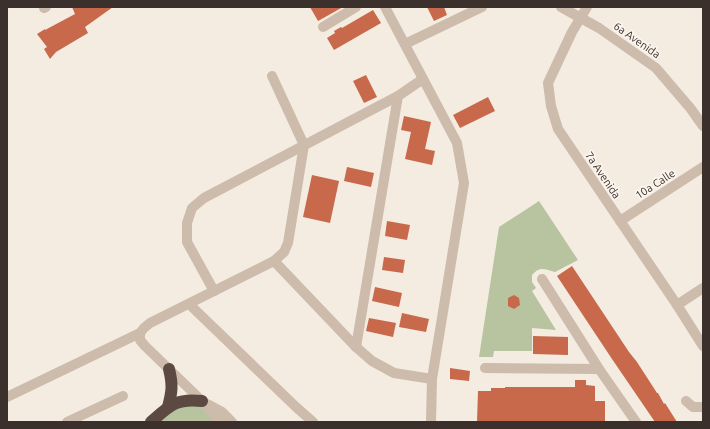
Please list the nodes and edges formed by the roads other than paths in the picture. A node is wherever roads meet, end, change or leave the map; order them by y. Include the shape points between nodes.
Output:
1 (356, 7) edge
2 (385, 7) edge
3 (482, 7) edge
4 (561, 7) edge
5 (587, 7) edge
6 (581, 18) junction
7 (324, 27) dead end
8 (405, 44) junction
9 (272, 76) dead end
10 (423, 79) junction
11 (398, 96) junction
12 (703, 126) edge
13 (304, 145) junction
14 (703, 167) edge
15 (620, 221) junction
16 (274, 261) junction
17 (542, 279) dead end
18 (703, 288) edge
19 (214, 291) junction
20 (189, 304) junction
21 (677, 306) junction
22 (140, 333) junction
23 (703, 346) edge
24 (356, 347) junction
25 (485, 368) dead end
26 (169, 369) junction
27 (599, 369) junction
28 (432, 379) junction
29 (123, 396) dead end
30 (7, 397) edge
31 (202, 401) junction
32 (686, 401) dead end
33 (168, 407) junction
34 (703, 407) edge
35 (67, 422) edge
36 (151, 422) edge
37 (220, 422) edge
38 (232, 422) edge
39 (313, 422) edge
40 (431, 422) edge
41 (636, 422) edge

1 - 7 street
2 - 8 street
3 - 8 street
4 - 6 street, 6a Avenida
5 - 6 street, 7a Avenida
6 - 12 street, 6a Avenida via 656,68 691,108
6 - 15 street, 7a Avenida via 548,83 551,106 558,129
8 - 10 street
9 - 13 street
10 - 11 street
10 - 28 street via 457,144 464,183
11 - 13 street
11 - 24 street
13 - 16 street via 288,243 284,252
13 - 19 street via 204,198 192,208 187,223 187,242
14 - 15 street, 10a Calle
15 - 21 street, 7a Avenida
16 - 19 street
16 - 24 street
17 - 27 street
18 - 21 street
19 - 20 street
20 - 22 street via 150,323
20 - 39 street
21 - 23 street, 7a Avenida
22 - 26 street via 140,340
22 - 30 street
24 - 28 street via 372,361 394,372
25 - 27 street
26 - 31 street
26 - 33 highway via 172,394
27 - 41 street
28 - 40 street
29 - 35 street
31 - 33 highway via 178,402
31 - 37 street
31 - 38 street via 222,412
32 - 34 street via 693,407
33 - 36 highway

